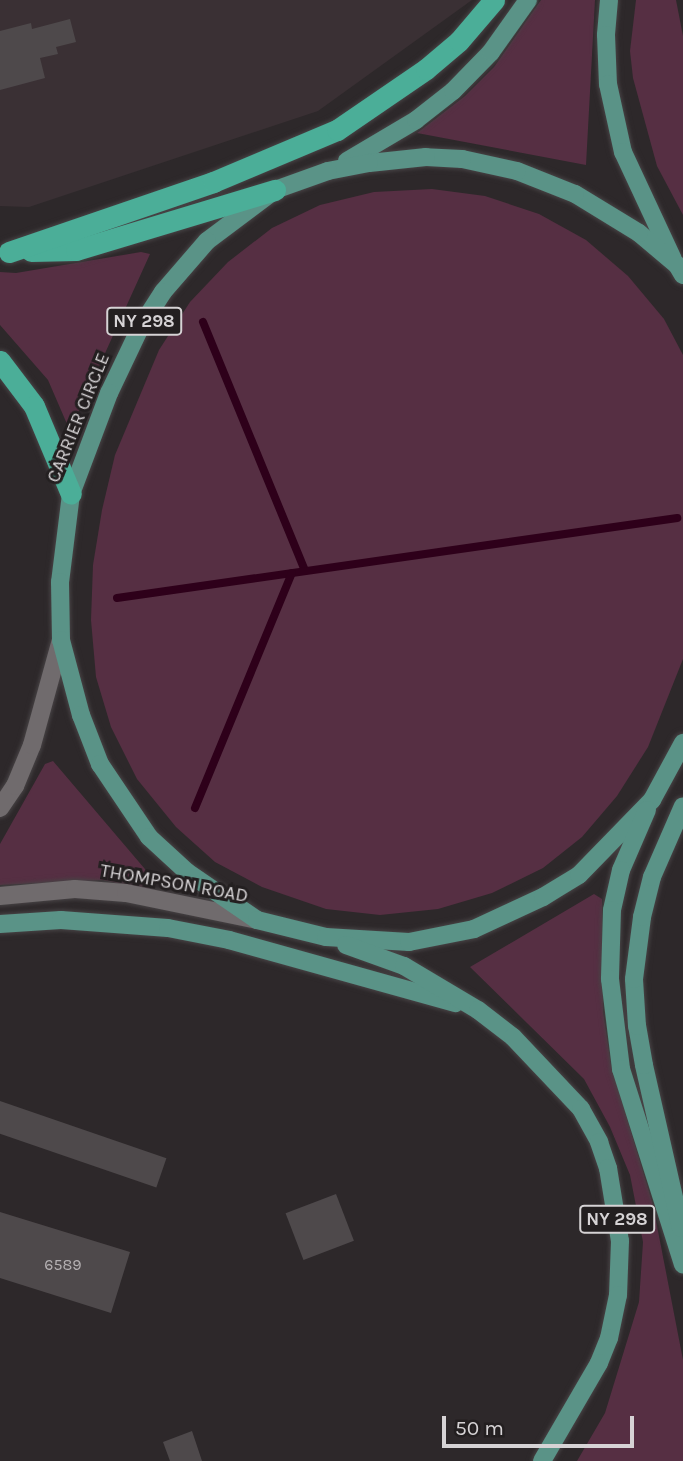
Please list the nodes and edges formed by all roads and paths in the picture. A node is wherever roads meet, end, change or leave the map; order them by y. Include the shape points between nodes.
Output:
1 (494, 0) edge
2 (528, 0) edge
3 (609, 0) edge
4 (328, 171) junction
5 (275, 190) junction
6 (5, 251) edge
7 (680, 270) edge
8 (0, 361) edge
9 (71, 494) junction
10 (61, 640) junction
11 (683, 743) edge
12 (652, 800) junction
13 (683, 806) edge
14 (0, 808) edge
15 (0, 895) edge
16 (257, 920) junction
17 (0, 924) edge
18 (326, 937) junction
19 (478, 1010) junction
20 (683, 1238) edge
21 (683, 1264) edge
22 (542, 1461) edge

1 - 6 highway via 459,41 426,69 337,130 214,182
2 - 4 main road, NY 298 via 491,52 453,91 378,145
3 - 7 main road via 607,84 623,152
4 - 5 main road, CARRIER CIRCLE / NY 298
4 - 7 main road, CARRIER CIRCLE via 426,157 517,171 575,194 639,233
5 - 6 highway via 76,250
5 - 9 main road, CARRIER CIRCLE / NY 298 via 207,241 163,292 109,393
8 - 9 highway via 34,406
9 - 10 main road, CARRIER CIRCLE / NY 298 via 60,582
10 - 14 street via 32,745
10 - 16 main road, CARRIER CIRCLE / NY 298 via 100,764 130,811 149,837 187,872
11 - 12 main road, CARRIER CIRCLE / NY 298
12 - 18 main road, CARRIER CIRCLE via 579,875 474,929 409,942
12 - 21 main road, NY 298 via 621,870 612,910 610,979 621,1069
13 - 20 main road via 652,877 634,979 644,1065
15 - 16 street, THOMPSON ROAD via 64,890 126,893
16 - 18 main road, CARRIER CIRCLE / NY 298
17 - 19 main road via 61,920 168,928 229,940
18 - 19 main road, NY 298 via 404,966
19 - 22 main road, NY 298 via 513,1037 581,1109 608,1168 620,1241 618,1295 609,1338

